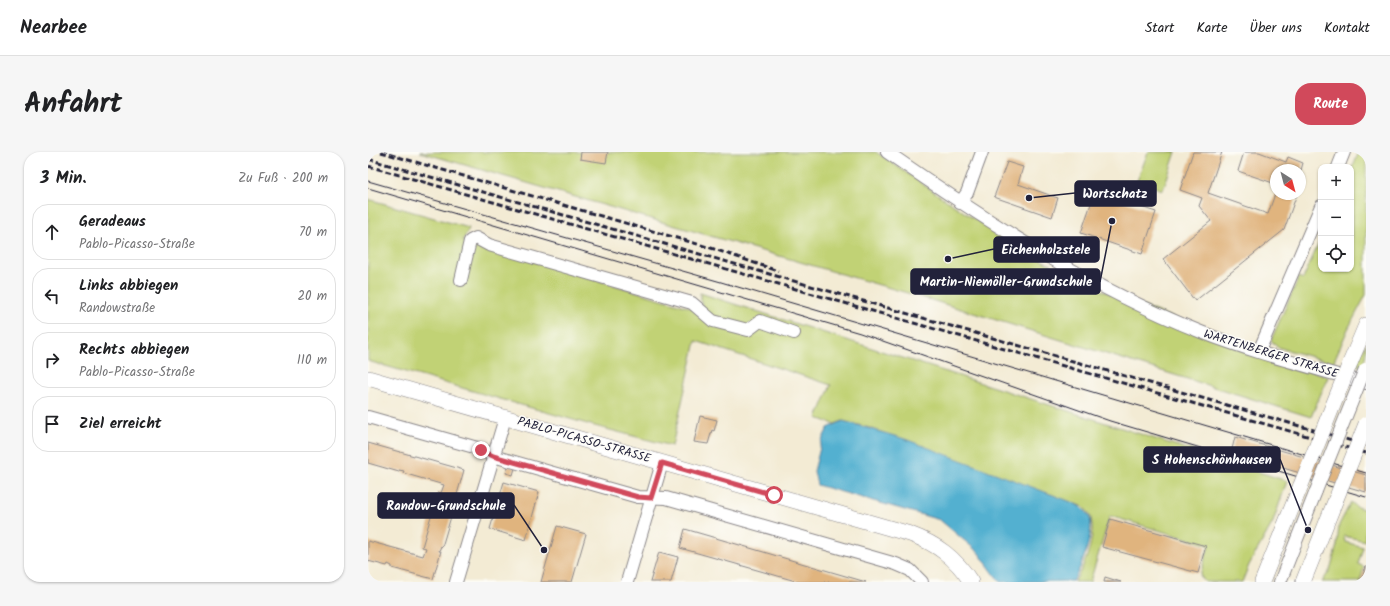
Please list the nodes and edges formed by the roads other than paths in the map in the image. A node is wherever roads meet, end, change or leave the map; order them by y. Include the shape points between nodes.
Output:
1 (887, 152) edge
2 (982, 152) edge
3 (1344, 152) edge
4 (1339, 164) edge
5 (960, 203) junction
6 (1318, 211) edge
7 (461, 280) dead end
8 (1366, 325) edge
9 (794, 333) dead end
10 (1259, 351) junction
11 (1366, 367) edge
12 (368, 378) edge
13 (1366, 383) edge
14 (368, 417) edge
15 (504, 418) junction
16 (1366, 424) edge
17 (493, 456) junction
18 (662, 463) junction
19 (1319, 492) junction
20 (651, 498) junction
21 (456, 582) edge
22 (627, 582) edge
23 (922, 582) edge
24 (971, 582) edge
25 (1262, 582) edge
26 (1280, 582) edge
27 (1287, 582) edge
28 (1303, 582) edge

1 - 5 street, WARTENBERGER STRASSE
2 - 5 street via 967,193
3 - 4 street
5 - 10 street, WARTENBERGER STRASSE via 1093,282 1200,332
6 - 10 street via 1298,245
7 - 9 street via 470,241 476,238 489,245 692,303 713,321 748,330 760,321
8 - 25 main road, bridge
10 - 13 street, WARTENBERGER STRASSE
11 - 19 street, bridge
12 - 15 main road, PABLO-PICASSO-STRASSE
13 - 19 street
14 - 17 street via 481,450
15 - 17 street, PABLO-PICASSO-STRASSE
15 - 18 main road, PABLO-PICASSO-STRASSE
16 - 28 main road, bridge
17 - 20 street via 638,497
17 - 21 street, PABLO-PICASSO-STRASSE
18 - 20 street
18 - 24 main road, PABLO-PICASSO-STRASSE via 910,534 941,549 955,560
19 - 26 street
19 - 27 street
20 - 22 street
20 - 23 street via 666,498 896,564 910,570

